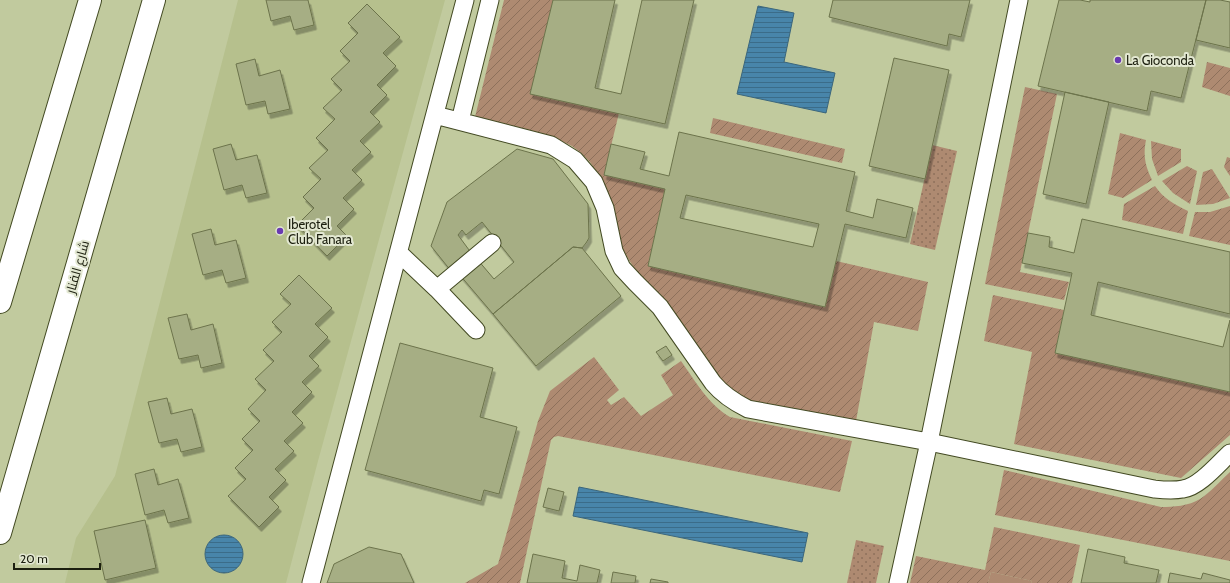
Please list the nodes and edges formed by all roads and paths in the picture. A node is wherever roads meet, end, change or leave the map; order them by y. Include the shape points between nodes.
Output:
1 (90, 0) edge
2 (154, 0) edge
3 (465, 0) edge
4 (490, 0) edge
5 (1019, 0) edge
6 (435, 115) junction
7 (460, 121) junction
8 (492, 243) dead end
9 (399, 253) junction
10 (437, 289) junction
11 (0, 302) edge
12 (476, 330) dead end
13 (929, 442) junction
14 (1230, 453) edge
15 (0, 533) edge
16 (311, 583) edge
17 (898, 583) edge

1 - 11 main road
2 - 15 main road, شارع الفنار
3 - 6 lane
4 - 7 lane
5 - 13 lane
6 - 7 lane
6 - 9 lane
7 - 13 lane via 551,145 575,160 594,182 605,208 614,251 622,268 660,308 723,394 748,409
8 - 10 lane
9 - 10 lane
9 - 16 lane
10 - 12 lane
13 - 14 lane via 1170,491 1184,489 1197,483
13 - 17 lane

